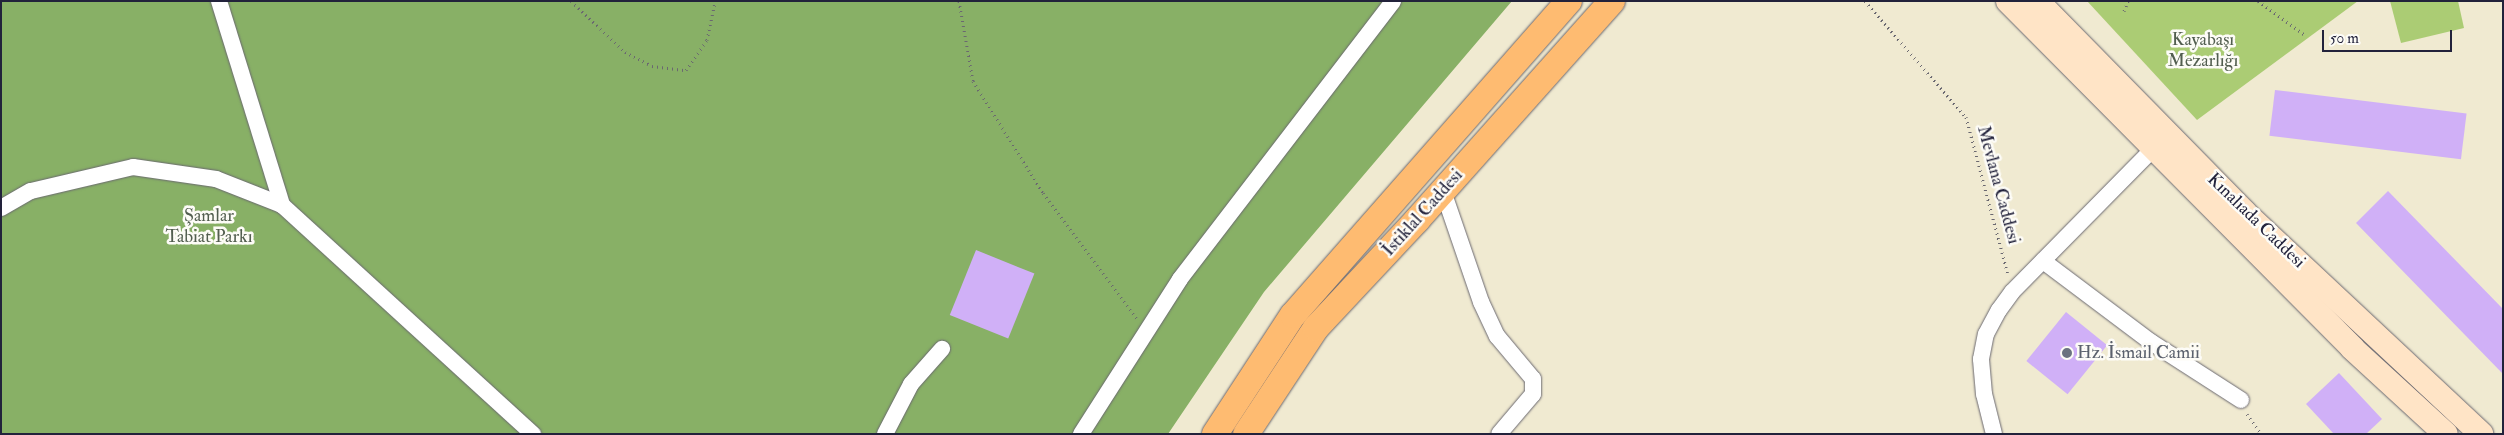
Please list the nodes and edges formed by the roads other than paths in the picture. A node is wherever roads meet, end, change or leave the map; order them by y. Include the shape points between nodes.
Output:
1 (219, 1) edge
2 (1393, 1) edge
3 (1569, 1) edge
4 (1612, 1) edge
5 (2008, 1) edge
6 (2037, 1) edge
7 (2154, 148) junction
8 (1443, 192) junction
9 (282, 205) junction
10 (1, 208) edge
11 (2043, 261) junction
12 (942, 349) dead end
13 (2241, 400) road end
14 (533, 434) edge
15 (885, 434) edge
16 (1081, 434) edge
17 (1215, 434) edge
18 (1246, 434) edge
19 (1499, 434) edge
20 (1994, 434) edge
21 (2446, 434) edge
22 (2481, 434) edge

1 - 9 street
2 - 16 street via 1180,279
3 - 17 main road, İstiklal Caddesi via 1293,314
4 - 8 main road, İstiklal Caddesi
5 - 7 main road, Kınalıada Caddesi
6 - 22 main road, Kınalıada Caddesi via 2244,212
7 - 11 street
7 - 21 main road, Kınalıada Caddesi via 2352,348
8 - 18 main road, İstiklal Caddesi via 1316,328
8 - 19 street via 1481,302 1497,336 1533,379 1533,394
9 - 10 street via 216,179 133,166 31,192
9 - 14 street
11 - 13 street via 2151,342
11 - 20 street via 2012,292 1986,334 1981,359 1984,394
12 - 15 street via 911,384

